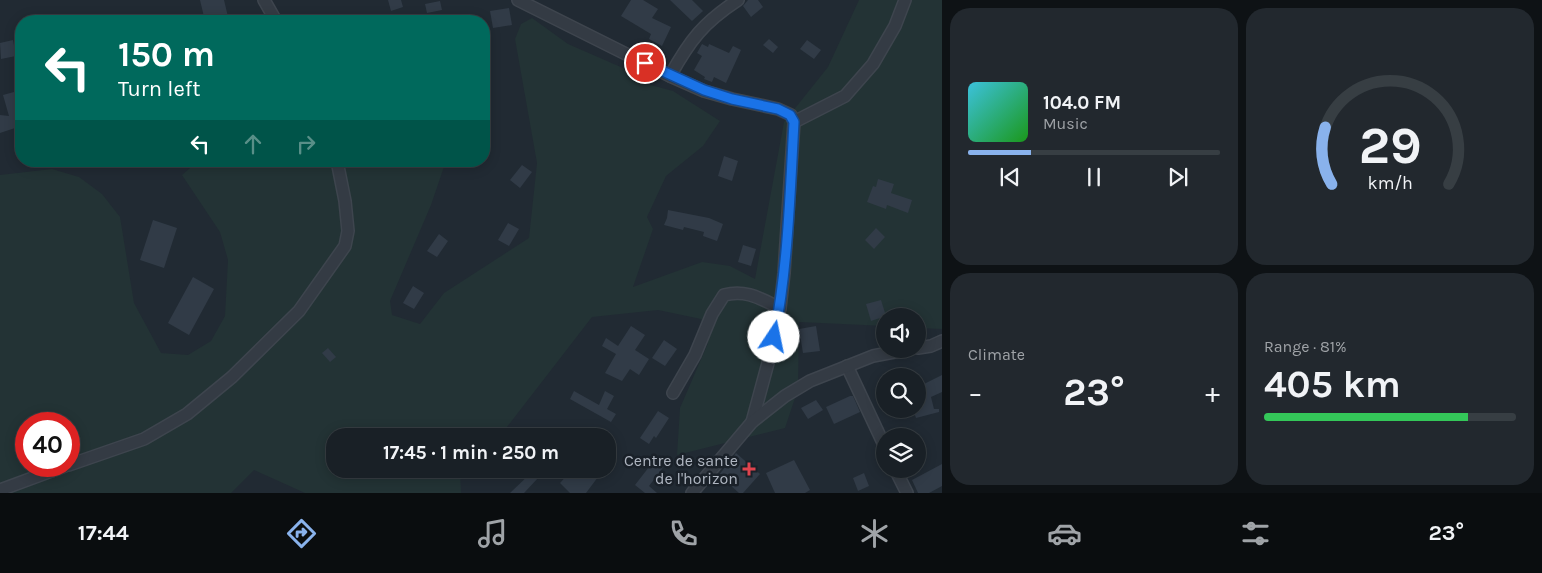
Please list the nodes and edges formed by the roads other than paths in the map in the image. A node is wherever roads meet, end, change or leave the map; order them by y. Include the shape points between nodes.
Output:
1 (264, 0) edge
2 (518, 0) edge
3 (738, 0) edge
4 (905, 0) edge
5 (273, 15) edge
6 (670, 76) junction
7 (794, 122) junction
8 (338, 167) edge
9 (780, 308) junction
10 (942, 341) edge
11 (926, 347) edge
12 (876, 355) edge
13 (847, 366) junction
14 (673, 393) dead end
15 (752, 422) junction
16 (876, 428) edge
17 (80, 461) edge
18 (35, 477) edge
19 (900, 478) edge
20 (0, 490) edge
21 (692, 493) edge
22 (907, 493) edge

1 - 5 street
2 - 6 street
3 - 6 street via 699,30
4 - 7 street via 895,26 873,64 845,96
6 - 7 street via 732,99 778,109 790,115
7 - 9 street
8 - 17 street via 348,231 345,246 299,311 232,377 187,414 144,439
9 - 14 street via 752,295 736,292 724,295
9 - 15 street
10 - 11 street
12 - 13 street
13 - 15 street via 810,381
13 - 16 street
15 - 21 street
18 - 20 street
19 - 22 street

